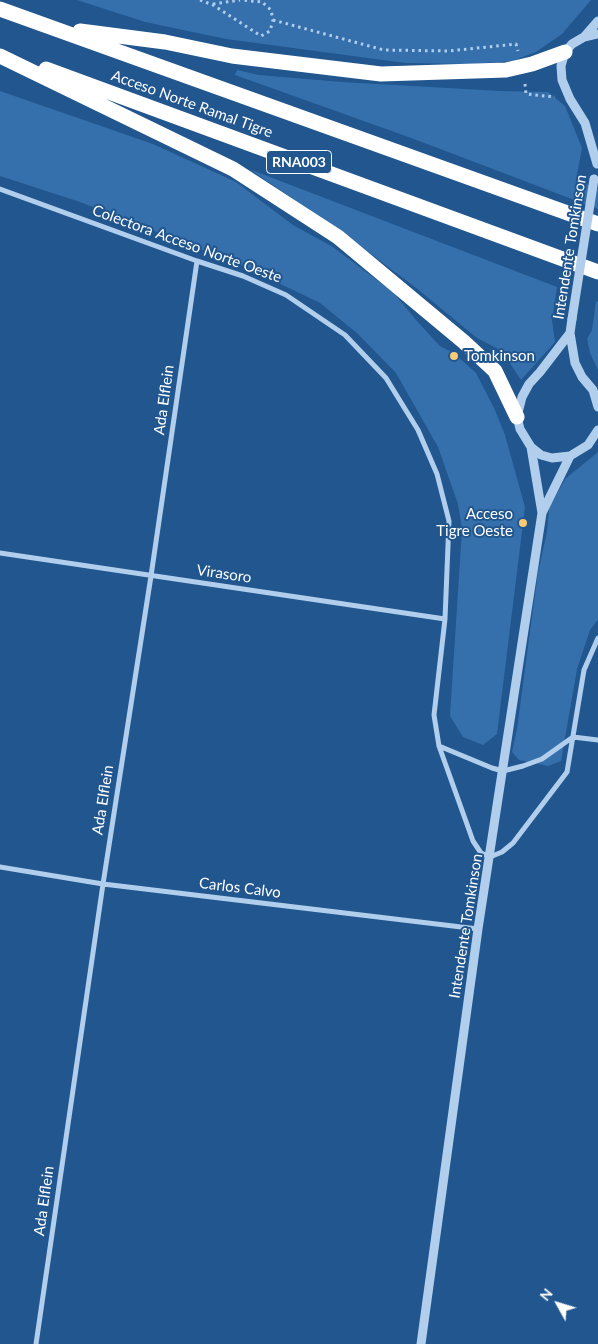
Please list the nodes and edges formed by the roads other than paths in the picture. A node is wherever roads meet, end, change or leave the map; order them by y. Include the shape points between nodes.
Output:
1 (0, 10) edge
2 (598, 21) edge
3 (52, 28) junction
4 (598, 34) edge
5 (584, 37) junction
6 (0, 52) edge
7 (565, 52) junction
8 (0, 56) edge
9 (597, 162) edge
10 (0, 189) edge
11 (598, 224) edge
12 (197, 261) junction
13 (598, 272) edge
14 (570, 333) junction
15 (598, 407) edge
16 (517, 417) junction
17 (598, 430) edge
18 (530, 447) junction
19 (570, 456) junction
20 (542, 513) junction
21 (0, 553) edge
22 (152, 576) junction
23 (445, 619) junction
24 (598, 638) edge
25 (573, 737) junction
26 (598, 740) edge
27 (439, 746) junction
28 (503, 771) junction
29 (490, 857) junction
30 (0, 867) edge
31 (103, 884) junction
32 (478, 929) junction
33 (36, 1344) edge
34 (422, 1344) edge

1 - 3 highway, Acceso Norte Ramal Tigre / RNA003
2 - 5 street
3 - 7 highway via 165,42 232,56 381,74 506,70
3 - 11 highway, Acceso Norte Ramal Tigre / RNA003
4 - 5 street
5 - 7 street
6 - 13 highway, Acceso Norte Ramal Tigre / RNA003
7 - 9 street, Intendente Tomkinson via 562,80 585,123
8 - 16 highway via 234,169 338,237 495,371
9 - 14 street, Intendente Tomkinson, bridge
10 - 12 street, Colectora Acceso Norte Oeste
12 - 22 street, Ada Elflein
12 - 23 street, Colectora Acceso Norte Oeste via 286,294 345,335 386,378 418,430 437,474 449,521
14 - 15 street, Intendente Tomkinson via 575,363 593,390
14 - 16 street, Intendente Tomkinson via 529,384
16 - 18 street, Intendente Tomkinson
17 - 19 street via 588,445
18 - 19 street via 552,458
18 - 20 street, Intendente Tomkinson
19 - 20 street, Intendente Tomkinson
20 - 28 street, Intendente Tomkinson
21 - 22 street, Virasoro
22 - 23 street, Virasoro
22 - 31 street, Ada Elflein
23 - 27 street, Colectora Acceso Norte Oeste via 434,715
24 - 25 street via 584,670
25 - 26 street
25 - 28 street via 542,759
25 - 29 street via 568,772 514,843
27 - 28 street
27 - 29 street, Colectora Acceso Norte Oeste via 473,840 481,853
28 - 29 street, Intendente Tomkinson
29 - 32 street, Intendente Tomkinson
30 - 31 street, Carlos Calvo
31 - 32 street, Carlos Calvo
31 - 33 street, Ada Elflein
32 - 34 street, Intendente Tomkinson

